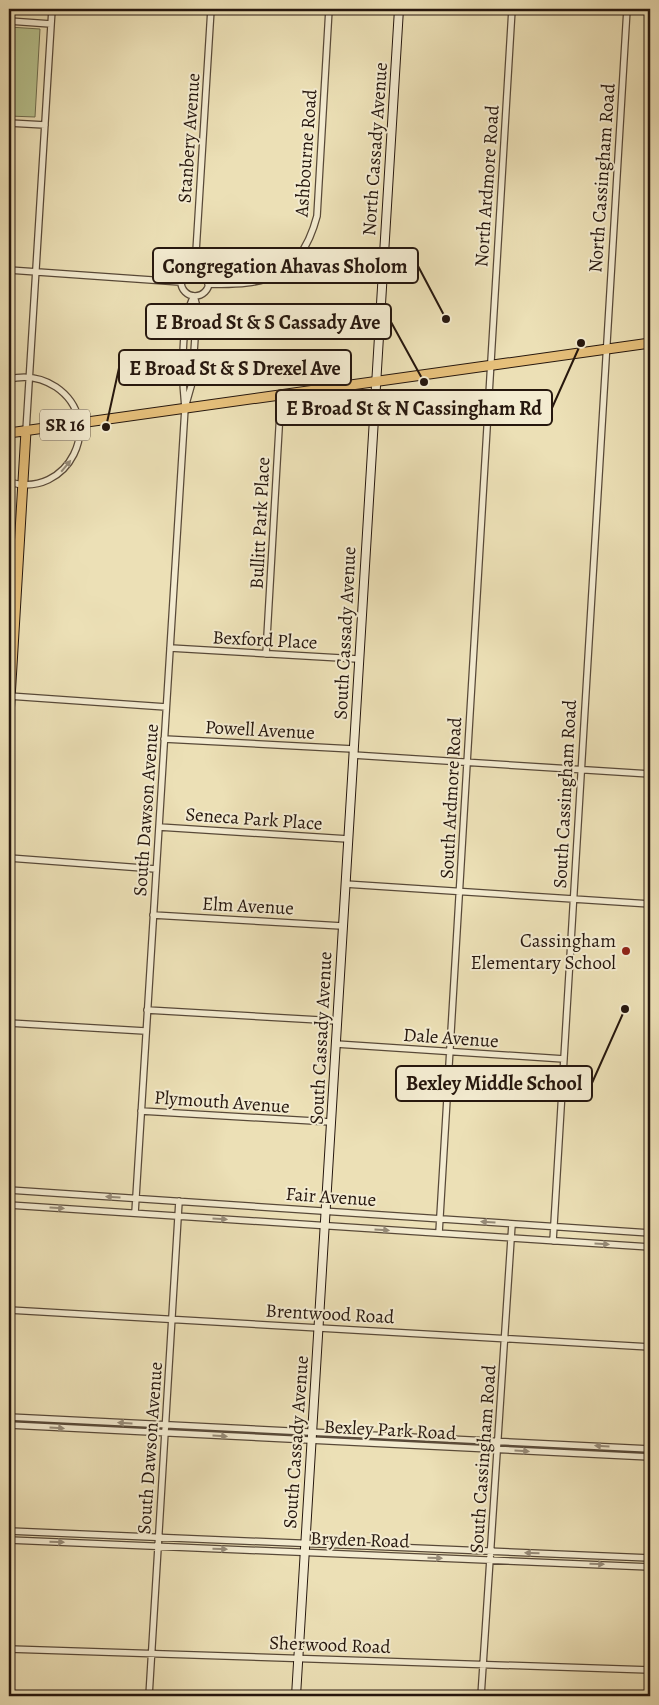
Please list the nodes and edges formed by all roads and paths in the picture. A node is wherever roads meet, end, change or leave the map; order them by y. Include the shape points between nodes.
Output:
1 (52, 9) edge
2 (211, 9) edge
3 (329, 9) edge
4 (399, 9) edge
5 (512, 9) edge
6 (627, 9) edge
7 (9, 21) edge
8 (51, 24) junction
9 (9, 123) edge
10 (45, 125) junction
11 (194, 268) junction
12 (9, 270) edge
13 (36, 272) junction
14 (180, 282) junction
15 (208, 284) junction
16 (194, 296) junction
17 (650, 343) edge
18 (605, 350) junction
19 (490, 365) junction
20 (29, 377) junction
21 (9, 379) edge
22 (375, 381) junction
23 (281, 394) junction
24 (185, 408) junction
25 (79, 423) junction
26 (26, 431) junction
27 (9, 433) edge
28 (9, 482) edge
29 (23, 485) junction
30 (170, 648) junction
31 (266, 654) junction
32 (358, 660) junction
33 (9, 696) edge
34 (166, 707) junction
35 (9, 716) edge
36 (164, 739) junction
37 (353, 752) junction
38 (467, 762) junction
39 (580, 770) junction
40 (650, 774) edge
41 (158, 827) junction
42 (348, 839) junction
43 (9, 858) edge
44 (156, 869) junction
45 (345, 884) junction
46 (459, 892) junction
47 (573, 899) junction
48 (650, 904) edge
49 (153, 915) junction
50 (342, 926) junction
51 (147, 1010) junction
52 (337, 1021) junction
53 (9, 1023) edge
54 (146, 1031) junction
55 (336, 1044) junction
56 (450, 1052) junction
57 (564, 1059) junction
58 (141, 1111) junction
59 (331, 1122) junction
60 (9, 1190) edge
61 (136, 1198) junction
62 (179, 1201) junction
63 (9, 1205) edge
64 (326, 1211) junction
65 (135, 1213) junction
66 (178, 1216) junction
67 (440, 1219) junction
68 (512, 1224) junction
69 (325, 1226) junction
70 (554, 1226) junction
71 (439, 1233) junction
72 (650, 1233) edge
73 (511, 1238) junction
74 (553, 1241) junction
75 (650, 1247) edge
76 (9, 1310) edge
77 (173, 1319) junction
78 (318, 1328) junction
79 (504, 1338) junction
80 (650, 1347) edge
81 (9, 1417) edge
82 (9, 1425) edge
83 (166, 1425) junction
84 (165, 1433) junction
85 (311, 1436) junction
86 (498, 1441) junction
87 (650, 1448) edge
88 (498, 1450) junction
89 (650, 1457) edge
90 (9, 1531) edge
91 (159, 1537) junction
92 (9, 1540) edge
93 (305, 1543) junction
94 (158, 1546) junction
95 (491, 1551) junction
96 (304, 1552) junction
97 (650, 1558) edge
98 (490, 1560) junction
99 (650, 1566) edge
100 (9, 1649) edge
101 (152, 1653) junction
102 (298, 1658) junction
103 (484, 1664) junction
104 (650, 1670) edge
105 (150, 1696) edge
106 (296, 1696) edge
107 (481, 1696) edge

1 - 8 street
2 - 11 street, Stanbery Avenue
3 - 15 street, Ashbourne Road via 317,216 309,242 294,263 270,279 243,285
4 - 22 street, North Cassady Avenue
5 - 19 street, North Ardmore Road
6 - 18 street, North Cassingham Road
7 - 8 street
8 - 10 street
9 - 10 street
10 - 13 street
11 - 14 street via 183,274
11 - 15 street via 207,275
12 - 13 street
13 - 14 street
13 - 20 street
14 - 16 street via 183,291
15 - 16 street via 204,293
16 - 24 street via 197,307 192,383
16 - 24 street via 188,307 182,382
17 - 18 main road, SR 16
18 - 19 main road, SR 16
18 - 39 street, South Cassingham Road
19 - 22 main road, SR 16
19 - 38 street, South Ardmore Road
20 - 21 street
20 - 25 street via 49,382 62,391 73,406
20 - 26 street
22 - 23 main road, SR 16
22 - 32 street, South Cassady Avenue
23 - 24 main road, SR 16
23 - 31 street, Bullitt Park Place
24 - 25 main road, SR 16
24 - 30 street, South Dawson Avenue
25 - 26 main road, SR 16
29 -> 25 street via 44,482 61,472 78,446
26 - 27 main road
26 - 29 main road
28 - 29 street
29 - 33 main road
30 - 31 street, Bexford Place
30 - 34 street, South Dawson Avenue
31 - 32 street, Bexford Place
32 - 37 street, South Cassady Avenue
33 - 34 street
33 - 35 main road
34 - 36 street, South Dawson Avenue
36 - 37 street, Powell Avenue
36 - 41 street, South Dawson Avenue
37 - 38 street, Powell Avenue
37 - 42 street, South Cassady Avenue
38 - 39 street, Powell Avenue
38 - 46 street, South Ardmore Road
39 - 40 street, Powell Avenue
39 - 47 street, South Cassingham Road
41 - 42 street, Seneca Park Place
41 - 44 street, South Dawson Avenue
42 - 45 street, South Cassady Avenue
43 - 44 street
44 - 49 street, South Dawson Avenue
45 - 46 street
45 - 50 street, South Cassady Avenue
46 - 47 street
46 - 56 street, South Ardmore Road
47 - 48 street
47 - 57 street, South Cassingham Road
49 - 50 street, Elm Avenue
49 - 51 street, South Dawson Avenue
50 - 52 street, South Cassady Avenue
51 - 52 street
51 - 54 street, South Dawson Avenue
52 - 55 street, South Cassady Avenue
53 - 54 street
54 - 58 street, South Dawson Avenue
55 - 56 street, Dale Avenue
55 - 59 street, South Cassady Avenue
56 - 57 street, Dale Avenue
56 - 67 street, South Ardmore Road
57 - 70 street, South Cassingham Road
58 - 59 street, Plymouth Avenue
58 - 61 street, South Dawson Avenue
59 - 64 street, South Cassady Avenue
61 -> 60 street, Fair Avenue
61 - 62 street, Fair Avenue
61 - 65 street, South Dawson Avenue
62 - 64 street, Fair Avenue
62 - 66 street, South Dawson Avenue
63 -> 65 street, Fair Avenue
64 - 67 street, Fair Avenue
64 - 69 street, South Cassady Avenue
65 - 66 street, Fair Avenue
66 -> 69 street, Fair Avenue
66 - 77 street, South Dawson Avenue
68 -> 67 street, Fair Avenue
67 - 71 street, South Ardmore Road
68 - 70 street, Fair Avenue
68 - 73 street, South Cassingham Road
69 -> 71 street, Fair Avenue
69 - 78 street, South Cassady Avenue
70 - 72 street, Fair Avenue
70 - 74 street, South Cassingham Road
71 - 73 street, Fair Avenue
73 - 74 street, Fair Avenue
73 - 79 street, South Cassingham Road
74 -> 75 street, Fair Avenue
76 - 77 street, Brentwood Road
77 - 78 street, Brentwood Road
77 - 83 street, South Dawson Avenue
78 - 79 street, Brentwood Road
78 - 85 street, South Cassady Avenue
79 - 80 street, Brentwood Road
79 - 86 street, South Cassingham Road
83 -> 81 street, Bexley Park Road
82 -> 84 street, Bexley Park Road
83 - 84 street, South Dawson Avenue
83 - 85 street, Bexley Park Road
84 -> 85 street, Bexley Park Road
84 - 91 street, South Dawson Avenue
85 - 86 street, Bexley Park Road
85 - 88 street, Bexley Park Road
85 - 93 street, South Cassady Avenue
87 -> 86 street, Bexley Park Road
86 - 88 street, South Cassingham Road
88 -> 89 street, Bexley Park Road
88 - 95 street, South Cassingham Road
90 - 91 street, Bryden Road
91 - 93 street, Bryden Road
91 - 94 street, South Dawson Avenue
92 -> 94 street, Bryden Road
93 - 95 street, Bryden Road
93 - 96 street, South Cassady Avenue
94 -> 96 street, Bryden Road
94 - 101 street, South Dawson Avenue
97 -> 95 street, Bryden Road
95 - 98 street, South Cassingham Road
96 -> 98 street, Bryden Road
96 - 102 street, South Cassady Avenue
98 -> 99 street, Bryden Road
98 - 103 street, South Cassingham Road
100 - 101 street, Sherwood Road
101 - 102 street, Sherwood Road
101 - 105 street, South Dawson Avenue
102 - 103 street, Sherwood Road
102 - 106 street, South Cassady Avenue
103 - 104 street, Sherwood Road
103 - 107 street, South Cassingham Road

